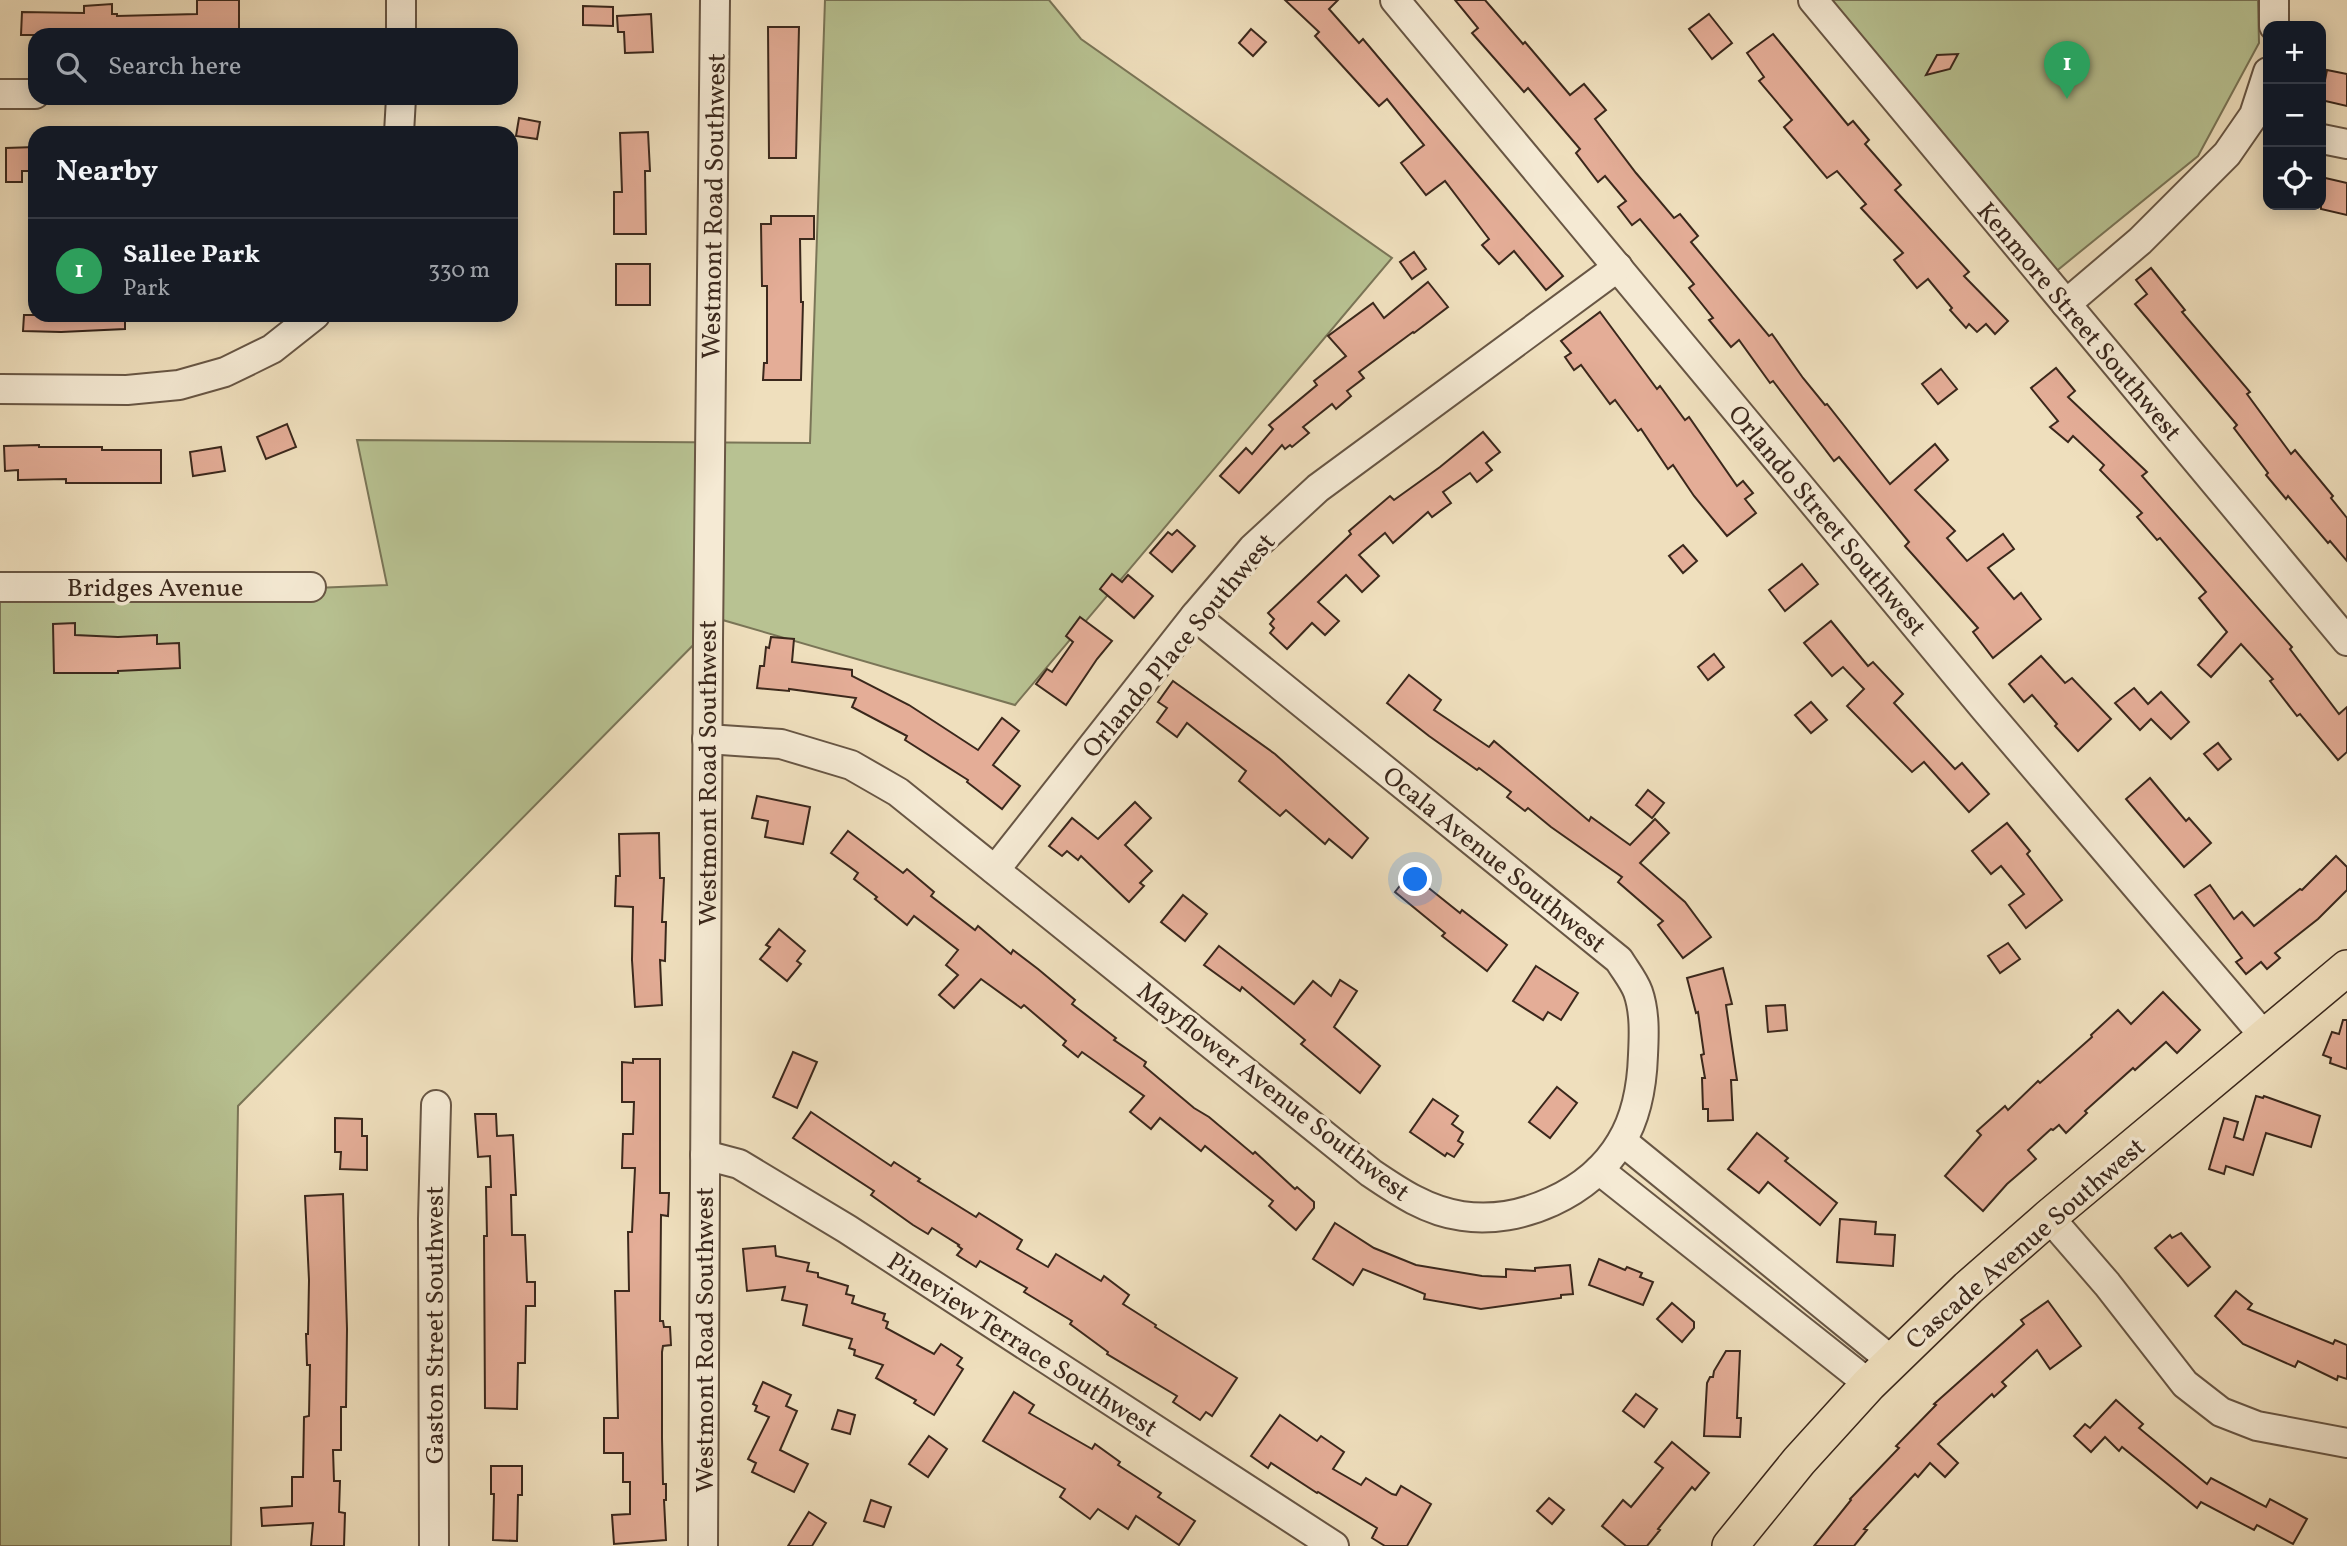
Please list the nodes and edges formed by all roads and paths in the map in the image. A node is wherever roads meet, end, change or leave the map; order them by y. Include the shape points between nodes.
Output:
1 (401, 0) edge
2 (715, 0) edge
3 (1395, 0) edge
4 (1813, 0) edge
5 (2274, 0) edge
6 (2274, 21) edge
7 (401, 28) edge
8 (2264, 84) edge
9 (0, 94) edge
10 (28, 94) edge
11 (401, 105) edge
12 (399, 126) edge
13 (1618, 267) junction
14 (2067, 304) junction
15 (306, 322) edge
16 (0, 389) edge
17 (0, 587) edge
18 (311, 587) dead end
19 (1195, 616) junction
20 (2347, 641) edge
21 (707, 739) junction
22 (995, 870) junction
23 (2347, 968) edge
24 (2265, 1037) junction
25 (436, 1105) dead end
26 (1622, 1141) junction
27 (705, 1155) junction
28 (1600, 1170) junction
29 (2049, 1217) junction
30 (1881, 1373) junction
31 (2347, 1443) edge
32 (1734, 1544) edge
33 (434, 1546) edge
34 (703, 1546) edge
35 (1334, 1546) edge

1 - 7 street
2 - 21 street, Westmont Road Southwest
3 - 13 street, Orlando Street Southwest
4 - 14 street, Kenmore Street Southwest
5 - 6 street
8 - 14 street via 2254,115 2228,154 2140,241
9 - 10 street
11 - 12 street
13 - 19 street, Orlando Place Southwest via 1318,488 1253,548
13 - 24 street, Orlando Street Southwest
14 - 20 street, Kenmore Street Southwest
15 - 16 street via 272,349 225,372 179,385 127,390
17 - 18 street, Bridges Avenue
19 - 22 street, Orlando Place Southwest
19 - 26 street, Ocala Avenue Southwest via 1619,960 1637,992 1644,1026 1642,1090
21 - 22 street, Mayflower Avenue Southwest via 781,744 851,765 898,792
21 - 27 street, Westmont Road Southwest
22 - 28 street, Mayflower Avenue Southwest via 1371,1173 1415,1202 1462,1216 1511,1216 1558,1200
23 - 24 main road, Cascade Avenue Southwest
24 - 29 main road, Cascade Avenue Southwest
25 - 33 street, Gaston Street Southwest
26 - 28 street, Ocala Avenue Southwest
26 - 30 street
27 - 34 street, Westmont Road Southwest
27 - 35 street, Pineview Terrace Southwest via 739,1164 847,1229
28 - 30 street
29 - 30 main road, Cascade Avenue Southwest
29 - 31 street via 2185,1384 2221,1412 2257,1426
30 - 32 main road, Cascade Avenue Southwest via 1800,1461

